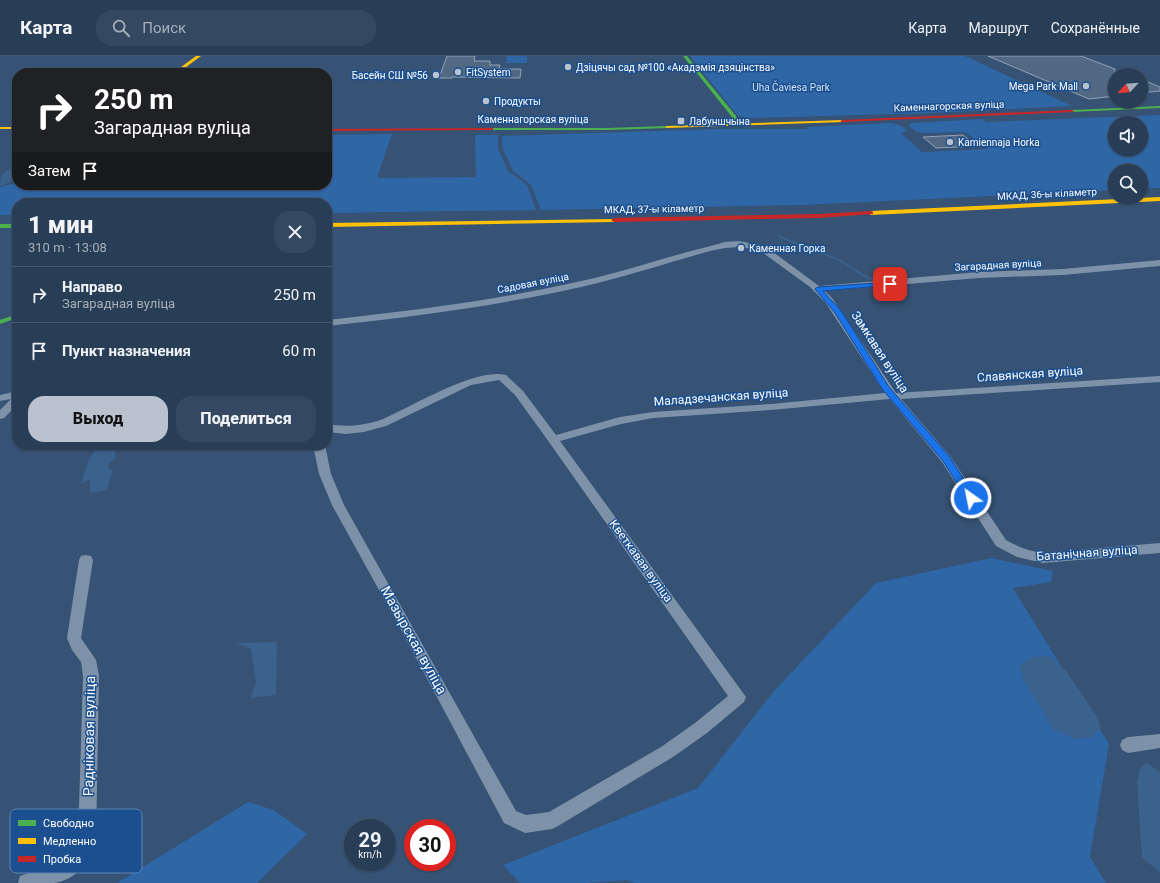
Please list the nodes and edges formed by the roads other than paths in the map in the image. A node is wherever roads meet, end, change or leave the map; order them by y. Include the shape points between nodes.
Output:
1 (685, 56) edge
2 (202, 58) edge
3 (184, 68) edge
4 (192, 68) edge
5 (1160, 108) edge
6 (738, 125) junction
7 (0, 128) edge
8 (12, 128) edge
9 (332, 130) edge
10 (1160, 192) edge
11 (1148, 193) edge
12 (1108, 194) edge
13 (1160, 199) edge
14 (975, 202) joint
15 (982, 208) joint
16 (332, 218) edge
17 (0, 219) edge
18 (12, 219) edge
19 (0, 226) edge
20 (12, 226) edge
21 (332, 226) edge
22 (739, 244) joint
23 (1158, 265) edge
24 (818, 289) junction
25 (12, 318) edge
26 (0, 322) edge
27 (332, 322) edge
28 (1160, 379) edge
29 (12, 395) edge
30 (897, 395) junction
31 (0, 398) edge
32 (12, 404) edge
33 (0, 416) edge
34 (332, 428) edge
35 (553, 440) junction
36 (320, 450) edge
37 (1160, 548) edge
38 (1014, 552) joint
39 (86, 560) dead end
40 (1160, 741) edge
41 (1128, 745) dead end
42 (89, 809) edge
43 (525, 824) joint
44 (55, 873) edge
45 (27, 883) edge

1 - 6 main road
2 - 3 main road
2 - 4 main road
5 - 6 main road, Каменнагорская вуліца via 900,121
6 - 9 main road, Каменнагорская вуліца via 593,130
7 - 8 main road
10 - 11 main road
12 - 14 main road, МКАД, 36-ы кіламетр
13 - 15 main road, МКАД, 36-ы кіламетр
14 - 16 main road, МКАД, 37-ы кіламетр via 808,209
15 - 21 main road, МКАД, 37-ы кіламетр via 745,218
17 - 18 main road
19 - 20 main road
22 - 24 street, Замкавая вуліца via 762,248
22 - 27 street, Садовая вуліца via 690,253 582,284 495,301 446,310
23 - 24 street, Загарадная вуліца via 979,275
24 - 30 street, Замкавая вуліца via 838,312
25 - 26 main road
28 - 30 street, Славянская вуліца
29 - 31 street
30 - 35 street, Маладзечанская вуліца via 653,415 620,421
30 - 38 street, Замкавая вуліца via 946,458 1001,543
32 - 33 street
34 - 35 street, Кветкавая вуліца via 352,430 374,426 407,413 467,383 502,377 519,393
35 - 43 street, Кветкавая вуліца via 738,697 672,748 597,794 552,820
36 - 43 street, Мазырская вуліца via 325,474 338,505 510,817
37 - 38 street, Батанічная вуліца via 1043,558
39 - 42 street, Радніковая вуліца via 74,638 88,660 91,676
40 - 41 street
44 - 45 street, Радніковая вуліца

